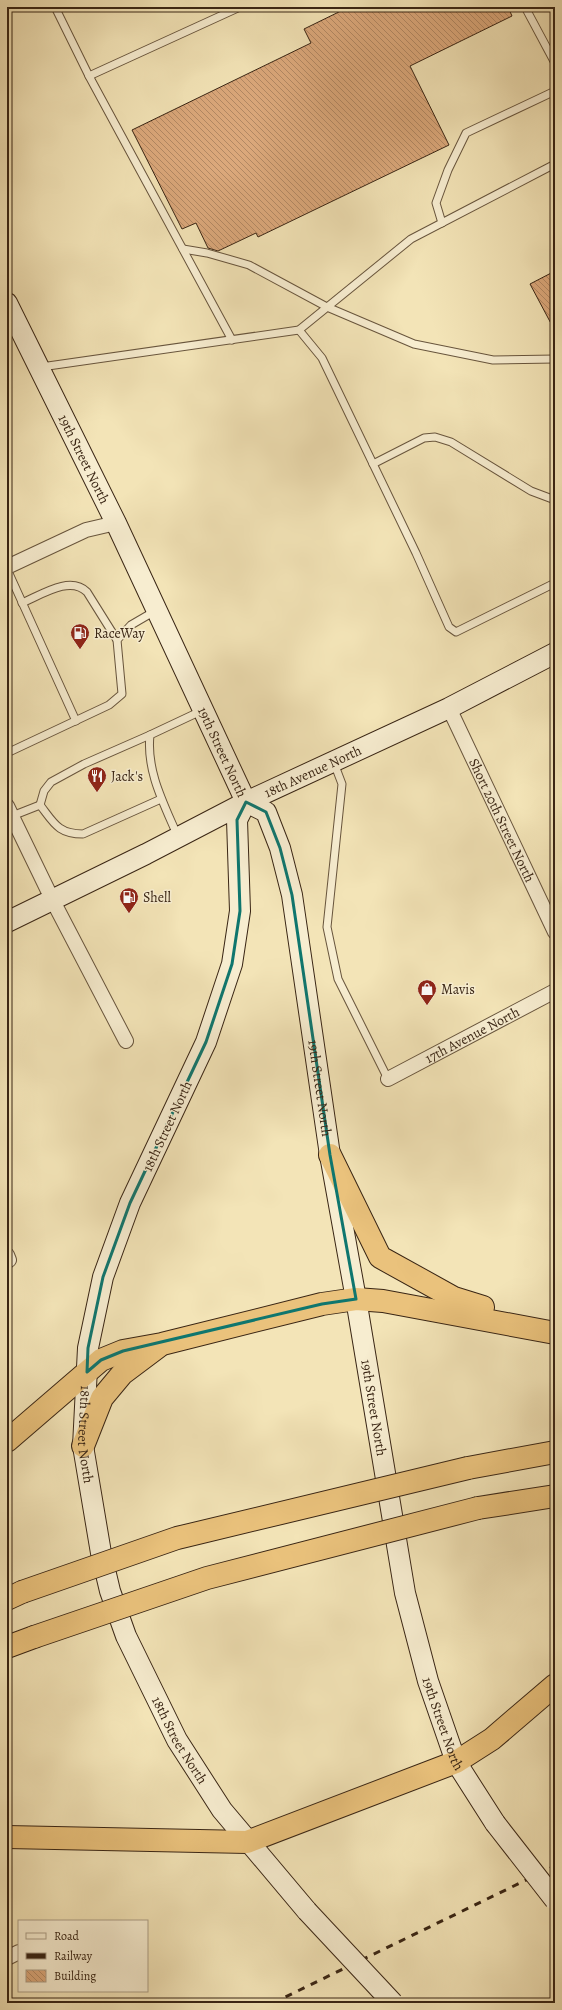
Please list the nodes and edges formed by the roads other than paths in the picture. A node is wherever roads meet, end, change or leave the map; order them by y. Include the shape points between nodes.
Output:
1 (55, 7) edge
2 (240, 7) edge
3 (525, 7) edge
4 (555, 63) edge
5 (89, 76) junction
6 (555, 91) edge
7 (555, 164) edge
8 (442, 223) junction
9 (183, 249) junction
10 (7, 303) edge
11 (327, 307) junction
12 (299, 330) junction
13 (232, 340) junction
14 (555, 359) edge
15 (39, 368) junction
16 (373, 464) junction
17 (555, 500) edge
18 (116, 523) junction
19 (7, 568) edge
20 (555, 583) edge
21 (22, 603) junction
22 (156, 610) junction
23 (117, 640) junction
24 (549, 658) edge
25 (449, 708) junction
26 (203, 710) junction
27 (76, 721) junction
28 (150, 735) junction
29 (7, 753) edge
30 (334, 762) junction
31 (162, 799) junction
32 (246, 802) junction
33 (40, 805) junction
34 (9, 811) edge
35 (178, 837) junction
36 (52, 901) junction
37 (7, 922) edge
38 (555, 932) edge
39 (555, 991) edge
40 (126, 1041) dead end
41 (388, 1079) joint
42 (330, 1155) junction
43 (356, 1299) junction
44 (555, 1328) edge
45 (555, 1332) edge
46 (162, 1344) junction
47 (86, 1372) junction
48 (7, 1441) edge
49 (83, 1446) junction
50 (555, 1452) edge
51 (555, 1496) edge
52 (14, 1596) edge
53 (7, 1647) edge
54 (555, 1685) edge
55 (456, 1762) junction
56 (7, 1837) edge
57 (247, 1842) junction
58 (555, 1900) edge
59 (18, 1952) edge
60 (7, 1958) edge
61 (393, 2003) edge

1 - 5 lane
2 - 5 lane
3 - 4 lane
5 - 9 lane
6 - 8 lane via 466,133 436,203
7 - 8 lane
8 - 11 lane via 411,239
9 - 11 lane via 248,265
9 - 13 lane
10 - 15 main road, 19th Street North
11 - 12 lane
11 - 14 lane via 414,344 493,360
12 - 13 lane
12 - 16 lane via 322,358
13 - 15 lane
15 - 18 main road, 19th Street North
16 - 17 lane via 424,438 435,437 451,442 531,491
16 - 20 lane via 449,626 456,632
18 - 19 street via 86,530
18 - 22 main road, 19th Street North
19 - 21 lane
21 - 23 lane via 62,586 71,584 82,587
21 - 27 lane
22 - 23 lane via 131,625
22 - 26 main road, 19th Street North
23 - 27 lane via 122,694 109,706
24 - 25 main road, 18th Avenue North
25 - 30 main road, 18th Avenue North
25 - 38 street, Short 20th Street North
26 - 28 lane
26 - 32 main road, 19th Street North
27 - 29 lane
28 - 31 lane via 149,749 156,788
28 - 33 lane via 84,764 51,782 44,791
30 - 32 main road, 18th Avenue North
30 - 41 lane via 342,784 327,927 330,949 338,978
31 - 33 lane via 83,834 69,834 60,829
31 - 35 lane
32 - 35 main road, 18th Avenue North
32 - 42 main road, 19th Street North via 266,812 280,848 292,895
32 - 47 main road, 18th Street North via 237,820 240,911 232,964 206,1042 130,1203 103,1276 88,1348
33 - 34 lane
34 - 36 street
35 - 36 main road, 18th Avenue North
36 - 37 main road, 18th Avenue North
36 - 40 street
39 - 41 street, 17th Avenue North
42 - 43 main road, 19th Street North
42 - 44 highway via 380,1257 454,1298
43 - 45 highway via 383,1301
43 - 46 highway via 322,1304
43 - 55 main road, 19th Street North via 405,1594 428,1681
46 - 47 highway via 123,1351 101,1360
46 - 49 highway via 122,1374 102,1398
47 - 48 highway
47 - 49 main road, 18th Street North
49 - 57 main road, 18th Street North via 100,1553 126,1636 177,1740 222,1810
50 - 52 highway, bridge via 468,1468 177,1538
51 - 53 highway, bridge via 478,1508 207,1578
54 - 55 highway via 492,1739
55 - 57 highway
55 - 58 main road, 19th Street North, bridge via 495,1823
56 - 57 highway
57 - 61 main road, 18th Street North, bridge
59 - 60 street

